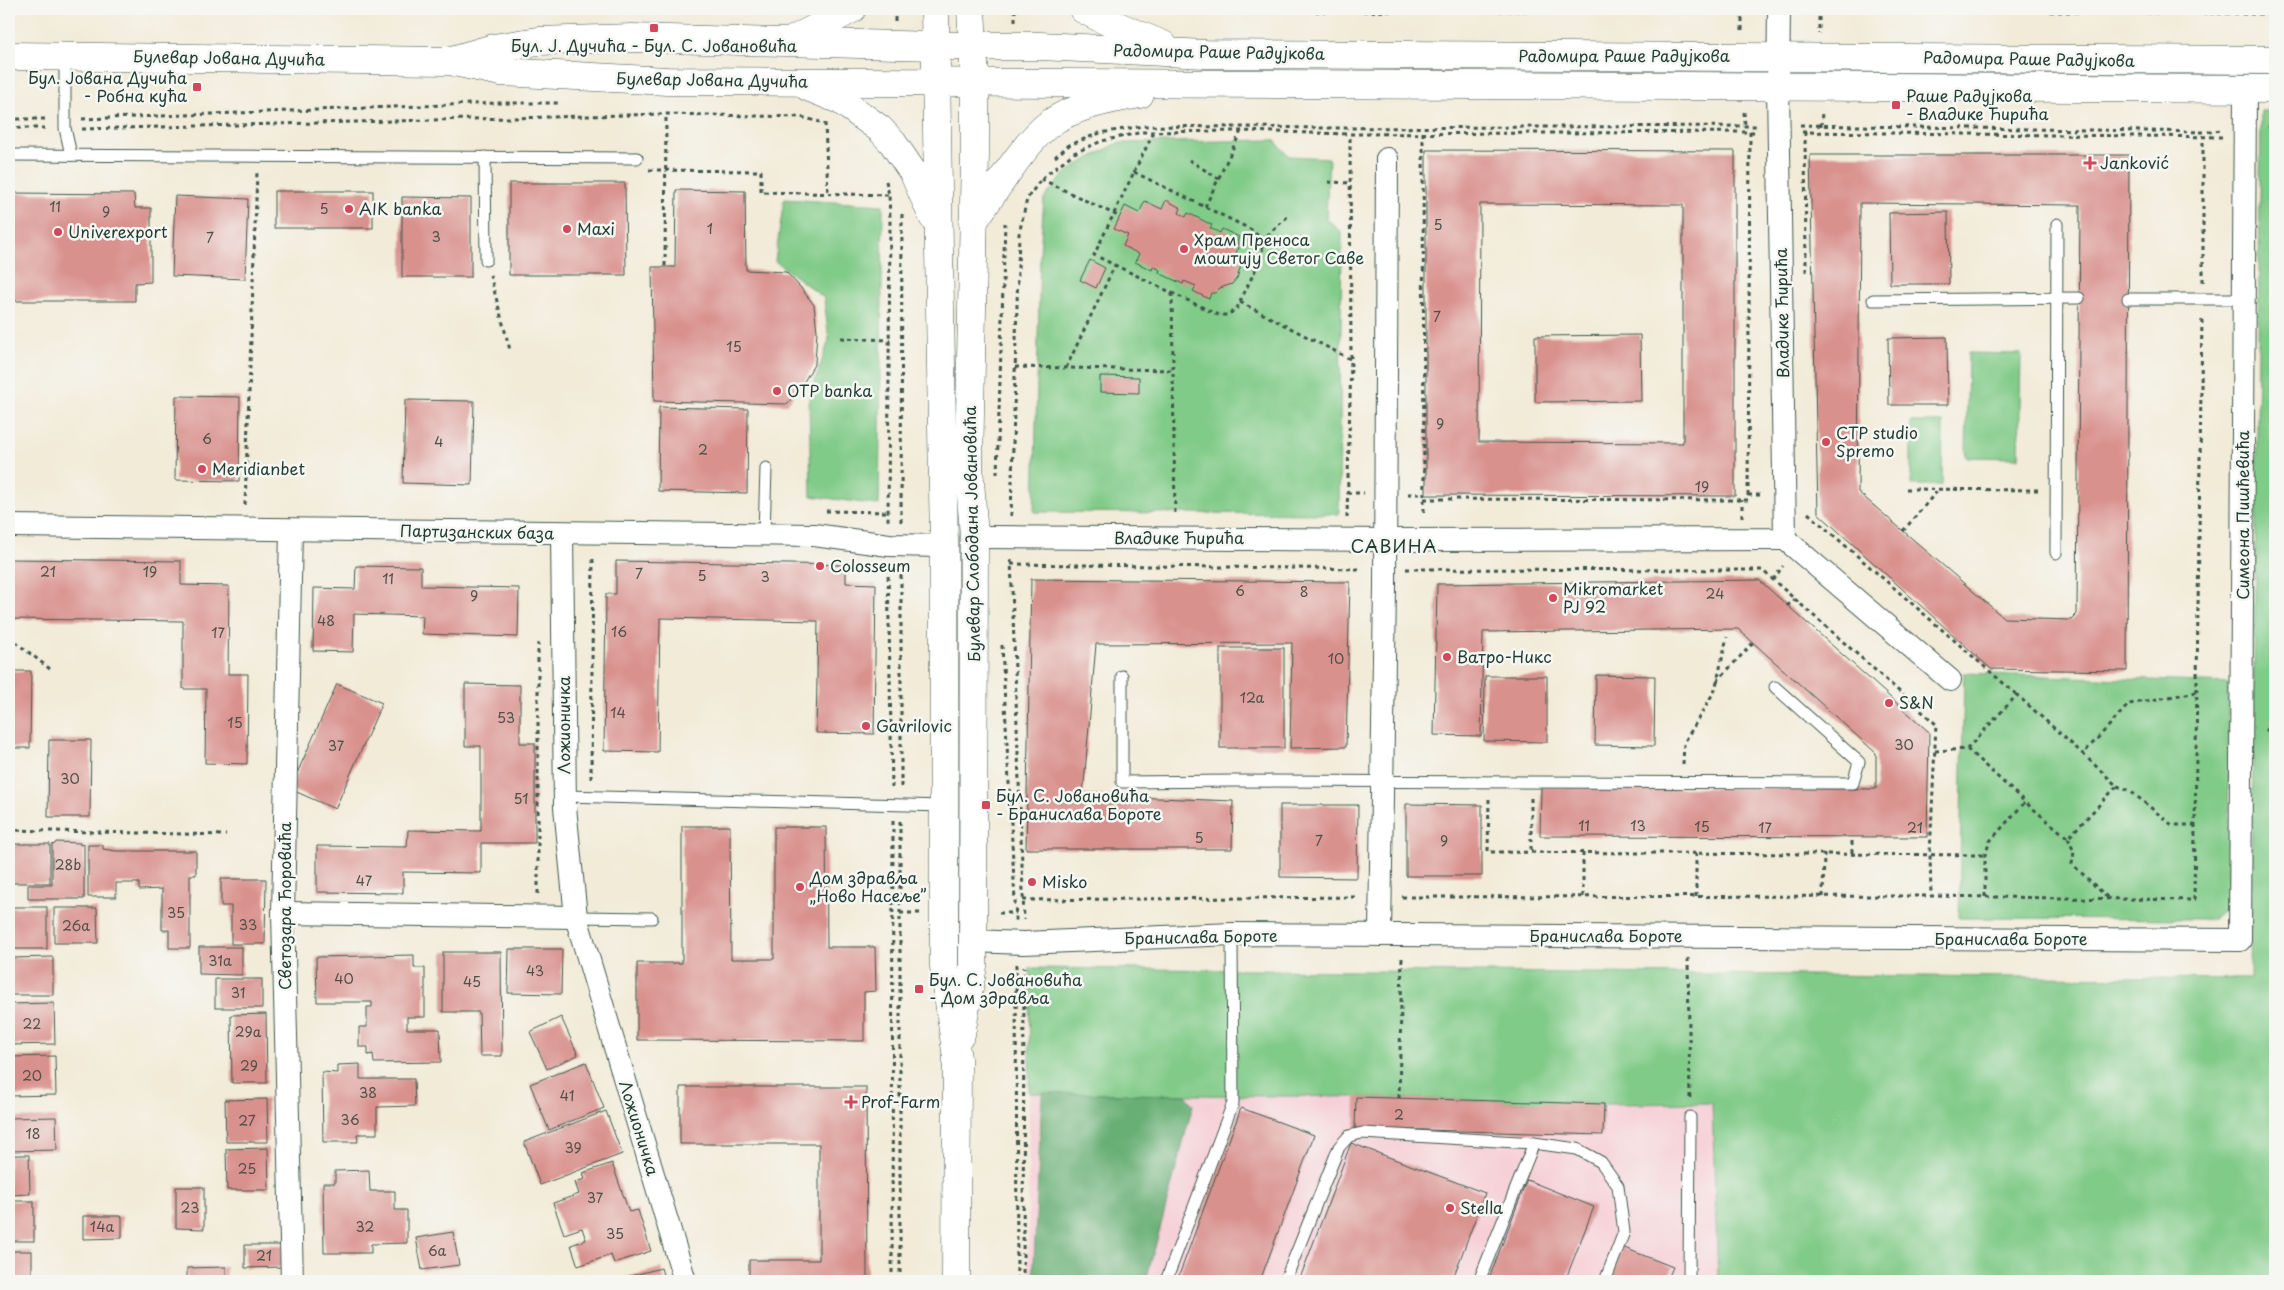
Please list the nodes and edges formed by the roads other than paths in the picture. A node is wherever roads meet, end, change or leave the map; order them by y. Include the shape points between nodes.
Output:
1 (852, 9) edge
2 (935, 9) edge
3 (971, 9) edge
4 (1083, 9) edge
5 (1780, 9) edge
6 (792, 41) junction
7 (935, 46) junction
8 (972, 46) junction
9 (1190, 54) junction
10 (9, 56) edge
11 (65, 56) junction
12 (1779, 57) junction
13 (2275, 60) edge
14 (450, 61) junction
15 (795, 82) junction
16 (975, 83) junction
17 (936, 84) junction
18 (1190, 84) junction
19 (1778, 86) junction
20 (2245, 89) junction
21 (2275, 89) edge
22 (9, 155) edge
23 (71, 155) junction
24 (484, 157) junction
25 (637, 158) dead end
26 (1387, 159) dead end
27 (973, 222) junction
28 (2057, 224) dead end
29 (937, 227) junction
30 (486, 260) road end
31 (2056, 298) junction
32 (2079, 298) dead end
33 (2128, 298) dead end
34 (2244, 299) junction
35 (1873, 300) dead end
36 (766, 468) dead end
37 (9, 526) edge
38 (291, 530) junction
39 (562, 532) junction
40 (764, 535) junction
41 (974, 537) junction
42 (1785, 539) junction
43 (1385, 540) junction
44 (944, 546) junction
45 (2056, 553) dead end
46 (1122, 676) dead end
47 (1950, 680) dead end
48 (1775, 687) dead end
49 (1383, 782) junction
50 (565, 796) junction
51 (944, 806) junction
52 (283, 914) junction
53 (576, 917) junction
54 (652, 918) dead end
55 (1232, 934) junction
56 (1391, 935) junction
57 (972, 940) junction
58 (2240, 940) joint
59 (957, 1058) junction
60 (1690, 1117) road end
61 (1534, 1142) junction
62 (292, 1281) edge
63 (685, 1281) edge
64 (956, 1281) edge
65 (1166, 1281) edge
66 (1285, 1281) edge
67 (1479, 1281) edge
68 (1605, 1281) edge
69 (1689, 1281) edge

1 - 6 street
2 - 7 street, Булевар Слободана Јовановића
3 - 8 street, Булевар Слободана Јовановића
4 - 9 street via 1157,44
5 - 12 street, Владике Ћирића
6 - 7 street, Булевар Јована Дучића
6 - 14 street, Булевар Јована Дучића via 632,38 538,41 494,48
7 - 8 street, Булевар Јована Дучића
7 - 17 street, Булевар Слободана Јовановића
8 - 9 street, Радомира Раше Радујкова
8 - 16 street, Булевар Слободана Јовановића
9 - 12 street, Радомира Раше Радујкова
10 - 11 street, Булевар Јована Дучића
11 - 14 street, Булевар Јована Дучића
11 - 23 lane via 65,128
12 - 13 street, Радомира Раше Радујкова
12 - 19 street, Владике Ћирића
14 - 15 street, Булевар Јована Дучића via 502,72 557,76
15 - 17 street, Булевар Јована Дучића
15 - 29 street via 840,100 880,129 914,174
16 - 17 street, Булевар Јована Дучића
16 - 18 street, Радомира Раше Радујкова
16 - 27 street, Булевар Слободана Јовановића
17 - 29 street, Булевар Слободана Јовановића
18 - 19 street, Радомира Раше Радујкова
18 - 27 street via 1121,97 1075,111 1049,124
19 - 20 street, Радомира Раше Радујкова
19 - 42 street, Владике Ћирића
20 - 21 street, Радомира Раше Радујкова
20 - 34 street, Симеона Пишћевића
22 - 23 lane
23 - 24 lane
24 - 25 lane
24 - 30 lane
26 - 43 street
27 - 41 street, Булевар Слободана Јовановића via 969,466
28 - 31 lane
29 - 44 street, Булевар Слободана Јовановића
31 - 32 lane
31 - 35 lane
31 - 45 lane
33 - 34 lane
34 - 58 street, Симеона Пишћевића
36 - 40 lane
37 - 38 street, Партизанских база
38 - 39 street, Партизанских база
38 - 52 street, Светозара Ћоровића
39 - 40 street, Партизанских база
39 - 50 street, Ложионичка
40 - 44 street, Партизанских база via 814,535 895,545
41 - 43 street, Владике Ћирића
41 - 57 street, Булевар Слободана Јовановића
42 - 43 street, Владике Ћирића
42 - 47 street
43 - 49 street
44 - 51 street, Булевар Слободана Јовановића
46 - 49 lane via 1122,782
48 - 49 lane via 1859,762 1853,783
49 - 56 street
50 - 51 lane
50 - 53 street, Ложионичка
51 - 59 street, Булевар Слободана Јовановића via 944,966
52 - 53 street
52 - 62 street, Светозара Ћоровића
53 - 54 lane
53 - 63 street, Ложионичка
55 - 56 street, Бранислава Бороте
55 - 57 street, Бранислава Бороте via 1020,943
55 - 65 lane via 1233,1103
56 - 58 street, Бранислава Бороте
57 - 59 street, Булевар Слободана Јовановића via 973,966
59 - 64 street, Булевар Слободана Јовановића
60 - 69 lane
61 - 66 lane via 1362,1133 1349,1136 1339,1148
61 - 67 lane
61 - 68 lane via 1577,1149 1601,1162 1618,1186 1624,1232

